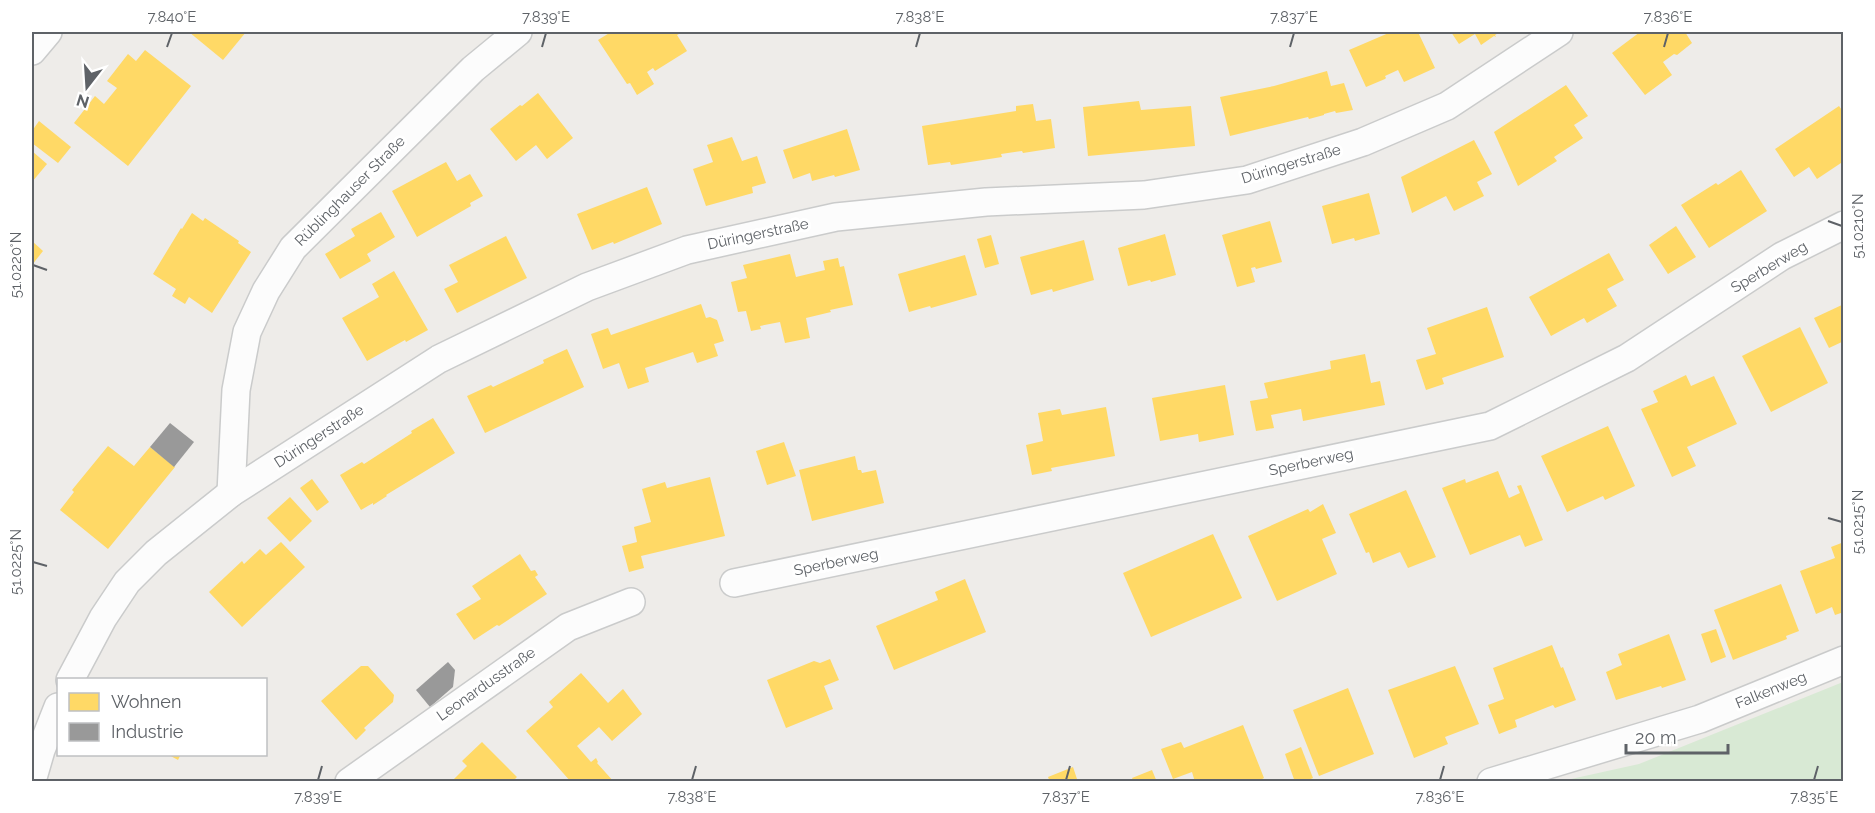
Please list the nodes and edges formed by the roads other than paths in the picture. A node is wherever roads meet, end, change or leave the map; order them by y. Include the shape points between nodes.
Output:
1 (48, 32) edge
2 (518, 32) edge
3 (1559, 32) edge
4 (32, 51) edge
5 (1844, 225) edge
6 (231, 493) junction
7 (734, 583) dead end
8 (631, 602) dead end
9 (1844, 660) edge
10 (71, 678) edge
11 (57, 709) edge
12 (32, 781) edge
13 (349, 782) edge
14 (1491, 782) edge

1 - 4 street
2 - 6 street, Rüblinghauser Straße via 473,69 292,248 247,332 236,390
3 - 6 street, Düringerstraße via 1447,106 1363,142 1247,180 1144,195 986,202 836,217 687,249 587,287 439,359
5 - 7 street, Sperberweg via 1782,256 1627,358 1490,426
6 - 10 street, Düringerstraße via 156,553 127,582
8 - 13 street, Leonardusstraße via 568,627
9 - 14 street, Falkenweg via 1700,719
11 - 12 street

